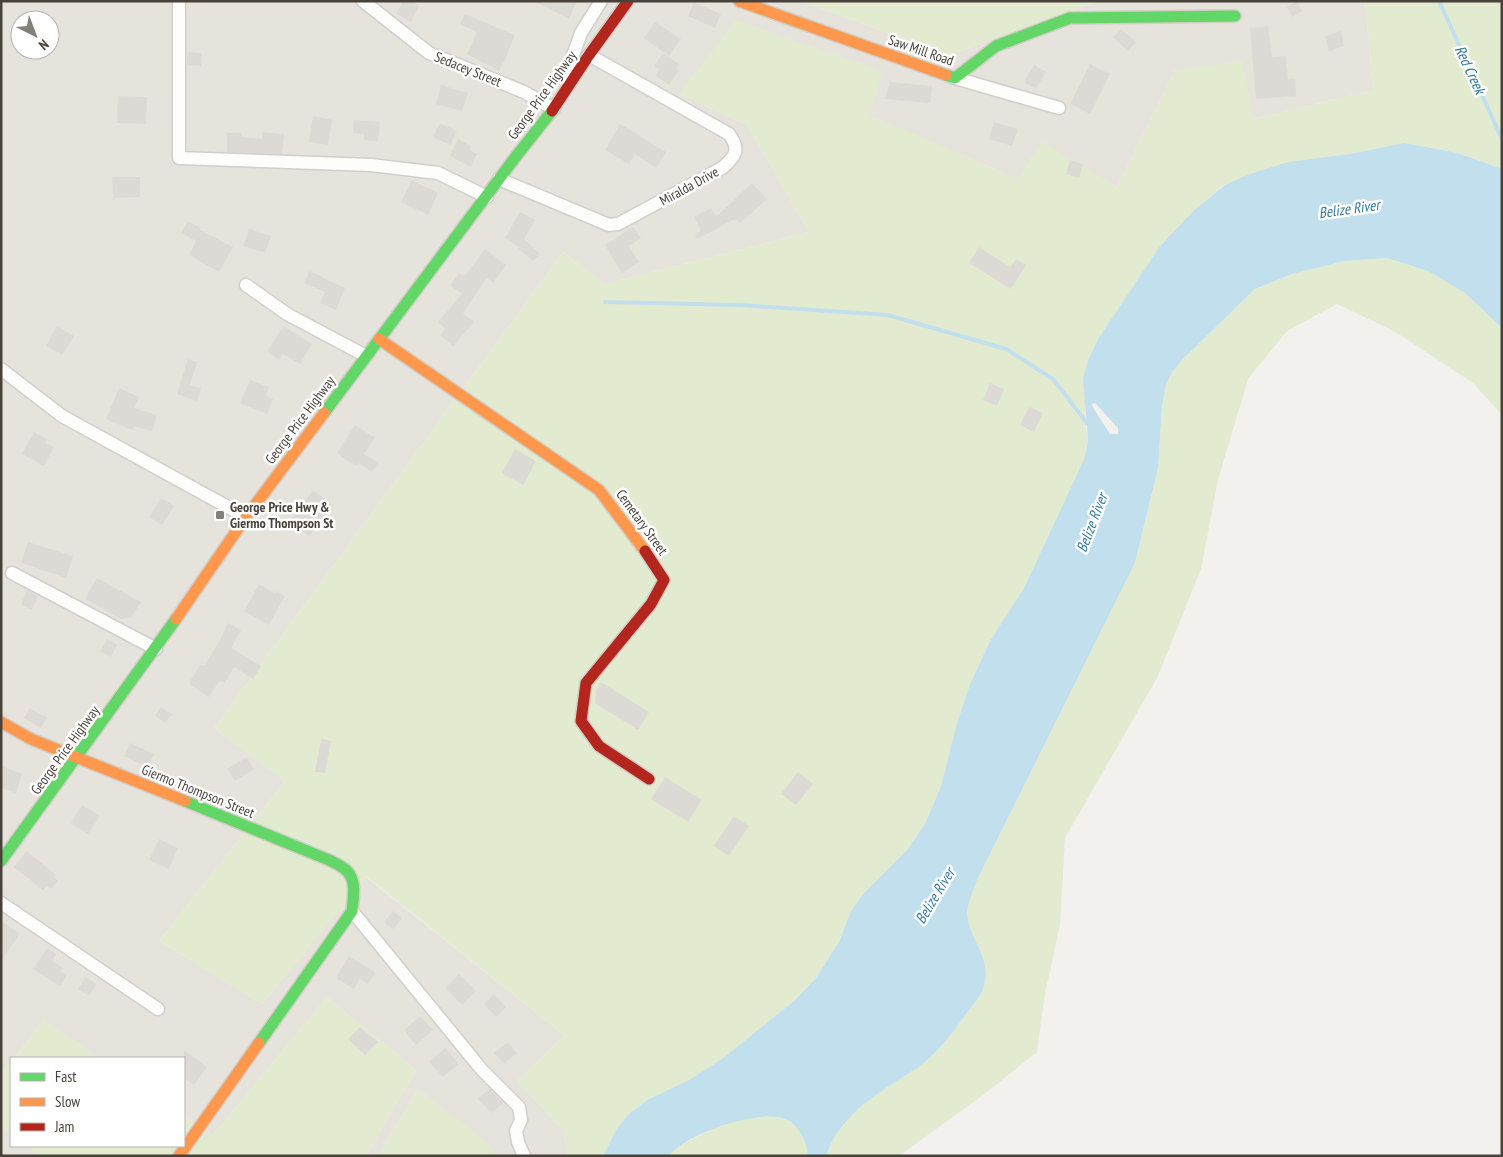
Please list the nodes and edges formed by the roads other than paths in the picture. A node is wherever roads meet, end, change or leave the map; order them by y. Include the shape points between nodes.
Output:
1 (179, 1) edge
2 (363, 1) edge
3 (601, 1) edge
4 (628, 1) edge
5 (739, 1) edge
6 (1235, 16) dead end
7 (589, 55) junction
8 (955, 78) junction
9 (562, 97) junction
10 (1059, 108) dead end
11 (554, 109) junction
12 (499, 179) junction
13 (487, 197) junction
14 (246, 285) dead end
15 (379, 338) junction
16 (366, 356) junction
17 (1, 369) edge
18 (246, 517) junction
19 (12, 573) dead end
20 (156, 649) junction
21 (1, 722) edge
22 (78, 758) junction
23 (649, 779) dead end
24 (1, 861) edge
25 (1, 903) edge
26 (352, 910) junction
27 (158, 1009) dead end
28 (179, 1156) edge
29 (524, 1156) edge

1 - 13 street via 179,158 371,165 438,173
2 - 11 street, Sedacey Street via 429,53 524,92
3 - 9 street via 581,32
4 - 7 main road, George Price Highway
5 - 8 main road, Saw Mill Road
6 - 8 main road, Saw Mill Road via 1070,18 996,46
7 - 9 main road, George Price Highway
7 - 12 street, Miralda Drive via 729,134 736,151 732,160 618,224 609,225
8 - 10 street
9 - 11 main road, George Price Highway
11 - 12 main road, George Price Highway
12 - 13 main road, George Price Highway
13 - 15 main road, George Price Highway
14 - 16 street via 287,314
15 - 16 main road, George Price Highway
15 - 23 main road, Cemetary Street via 599,490 652,560 664,580 652,604 586,683 581,721 599,746
16 - 18 main road, George Price Highway
17 - 18 street via 62,416
18 - 20 main road, George Price Highway
19 - 20 street
20 - 22 main road, George Price Highway
21 - 22 main road, Gíermo Thompson Street via 31,739
22 - 24 main road, George Price Highway
22 - 26 main road, Gíermo Thompson Street via 329,860 347,872 352,882
25 - 27 street
26 - 28 main road
26 - 29 street via 482,1070 519,1107 520,1120 516,1131

